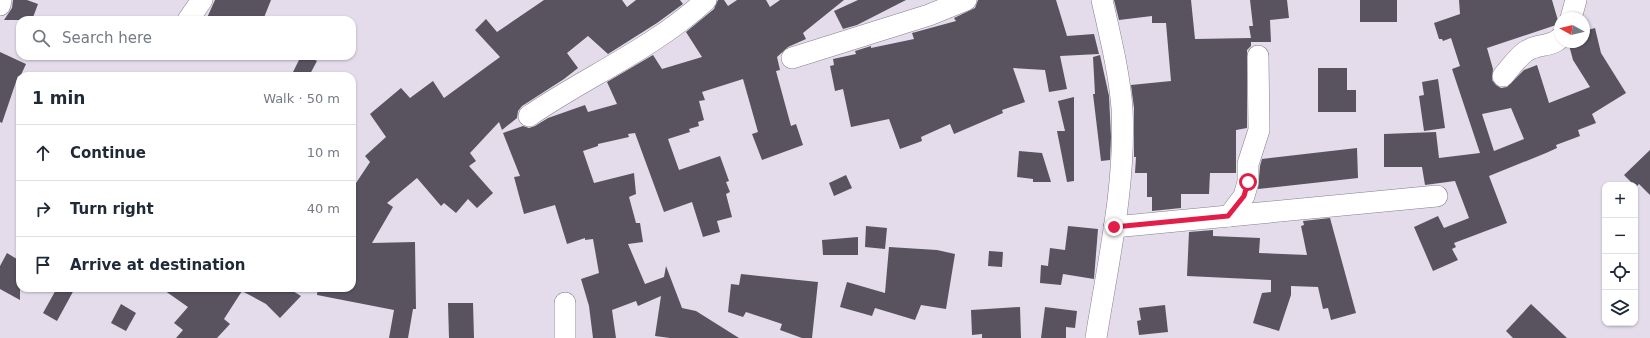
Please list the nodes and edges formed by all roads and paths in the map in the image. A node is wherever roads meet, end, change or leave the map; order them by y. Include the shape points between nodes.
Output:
1 (2, 0) edge
2 (202, 0) edge
3 (706, 0) edge
4 (966, 0) edge
5 (1102, 0) edge
6 (1576, 0) edge
7 (0, 5) edge
8 (1573, 12) edge
9 (191, 16) edge
10 (1554, 42) edge
11 (1258, 56) dead end
12 (792, 58) dead end
13 (1503, 76) dead end
14 (529, 116) dead end
15 (1437, 196) dead end
16 (1228, 216) junction
17 (1114, 227) junction
18 (565, 303) dead end
19 (565, 338) edge
20 (1096, 338) edge

1 - 7 street
2 - 9 street
3 - 14 street via 684,20 636,53
4 - 12 street via 929,15
5 - 17 street via 1118,68 1122,109 1122,153
6 - 8 street
10 - 13 street via 1538,45 1525,52
11 - 16 street via 1259,130 1248,164 1248,182 1244,196
15 - 16 street
16 - 17 street
17 - 20 street
18 - 19 street

